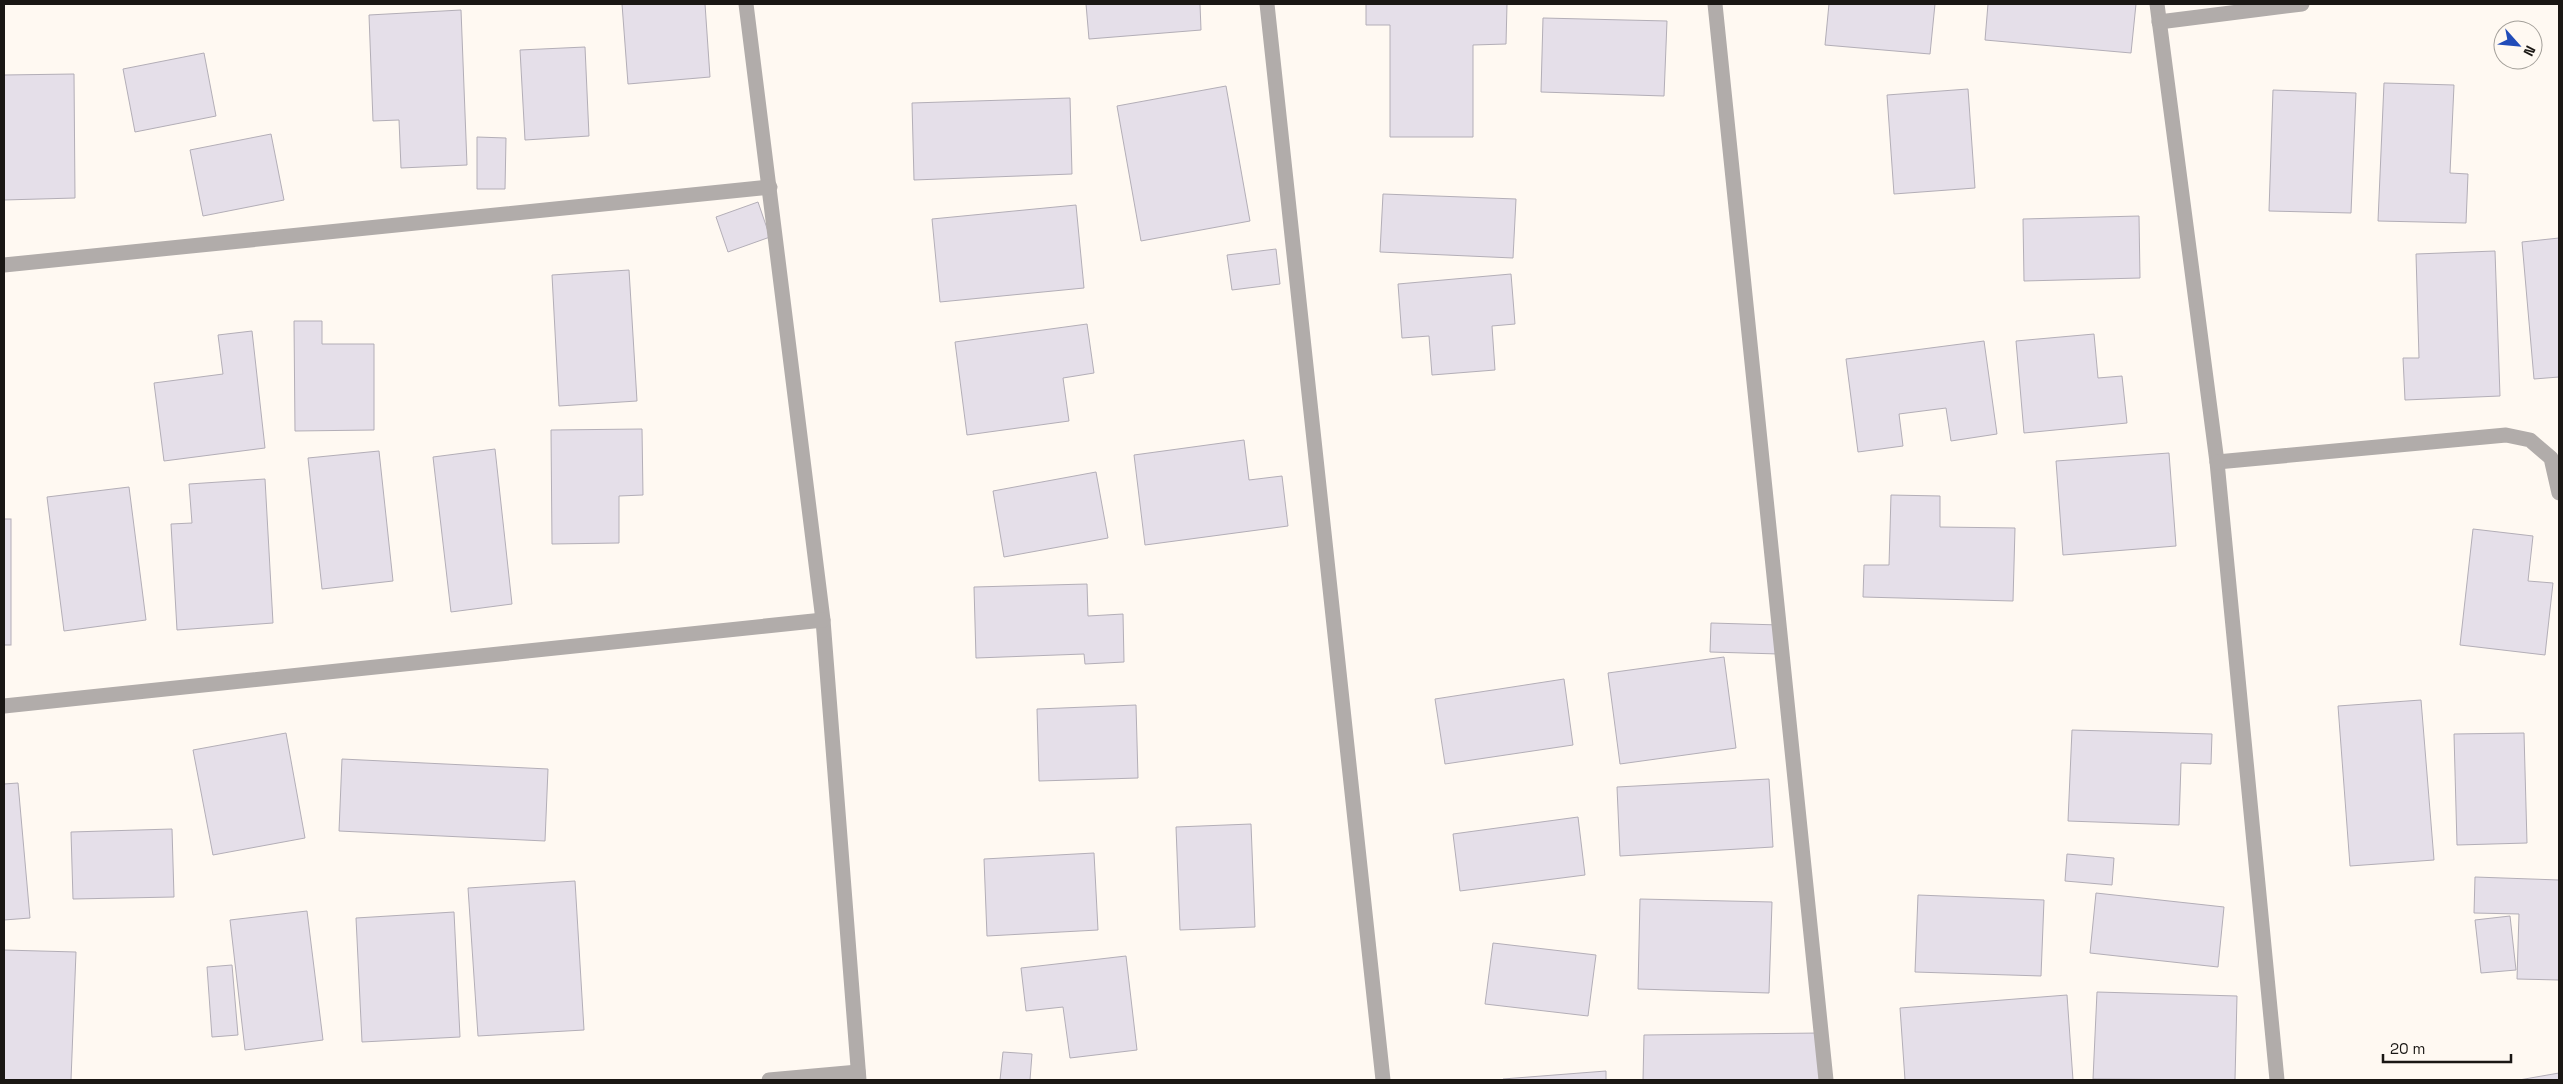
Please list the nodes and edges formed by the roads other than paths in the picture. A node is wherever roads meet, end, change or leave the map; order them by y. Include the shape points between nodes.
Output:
1 (746, 4) edge
2 (1267, 4) edge
3 (1715, 4) edge
4 (2157, 4) edge
5 (2302, 4) edge
6 (2159, 22) junction
7 (770, 187) junction
8 (4, 265) edge
9 (2555, 457) edge
10 (2218, 462) junction
11 (2559, 493) edge
12 (823, 620) junction
13 (4, 706) edge
14 (859, 1076) edge
15 (769, 1080) edge
16 (1383, 1080) edge
17 (1826, 1080) edge
18 (2276, 1080) edge

1 - 7 street
2 - 16 street
3 - 17 street
4 - 6 street
5 - 6 street
6 - 10 street
7 - 8 street
7 - 12 street
9 - 10 street via 2530,440 2506,436
9 - 11 street
10 - 18 street
12 - 13 street
12 - 14 street
14 - 15 street

